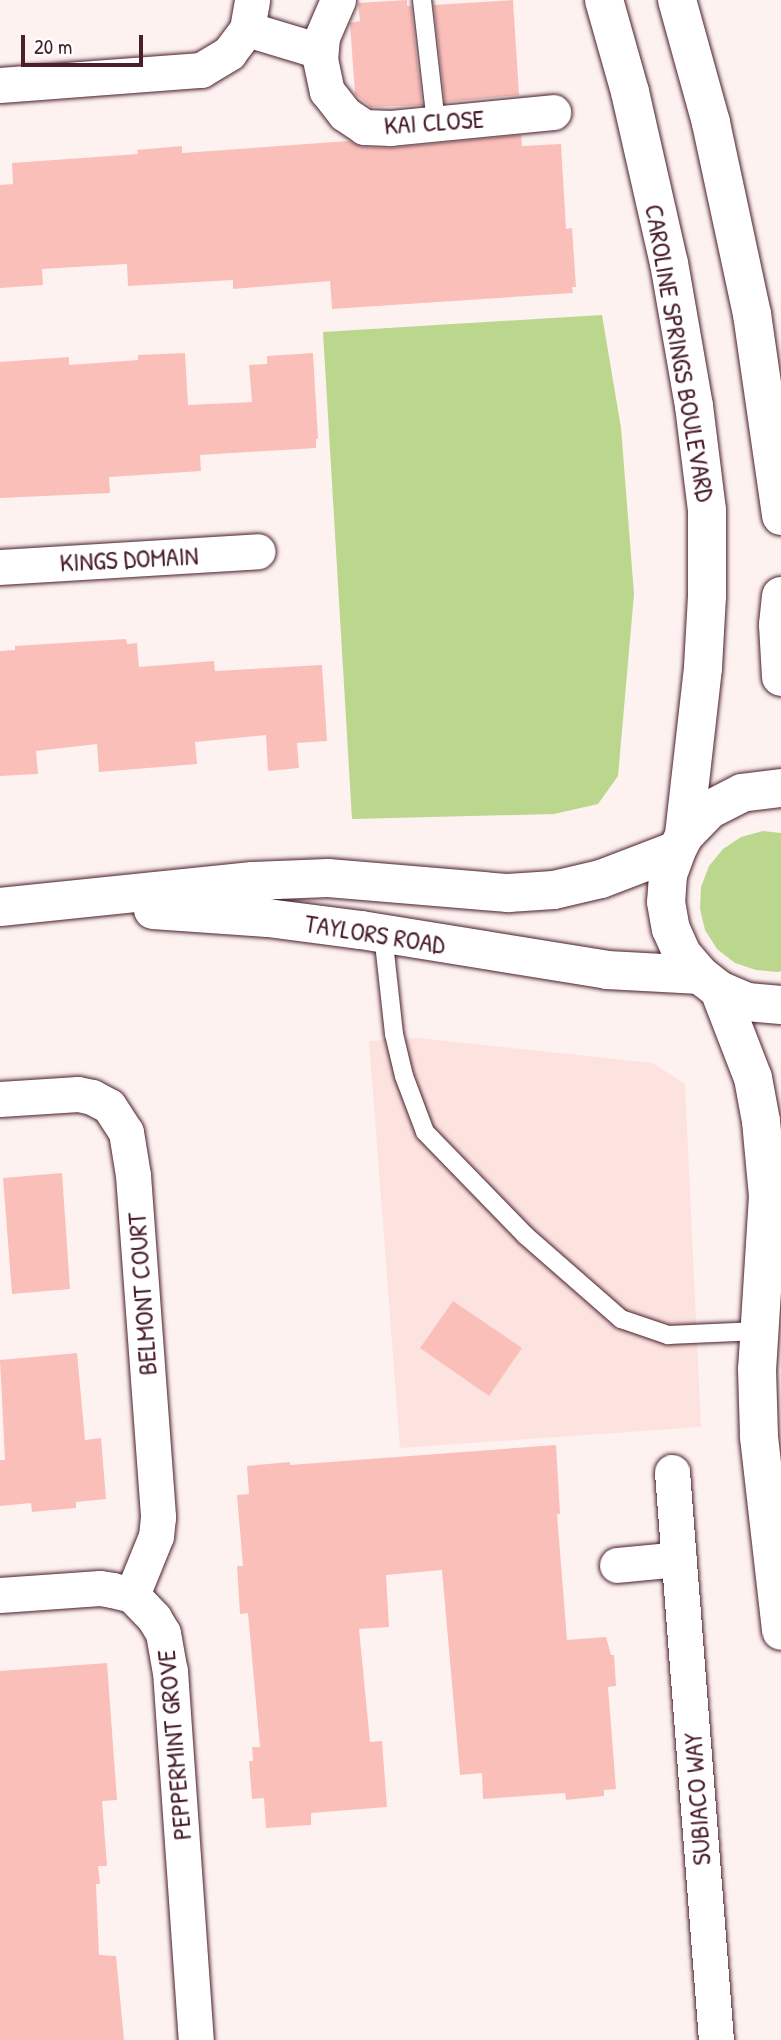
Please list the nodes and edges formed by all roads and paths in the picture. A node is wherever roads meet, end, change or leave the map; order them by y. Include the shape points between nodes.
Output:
1 (338, 0) edge
2 (422, 0) edge
3 (604, 0) edge
4 (677, 0) edge
5 (250, 14) edge
6 (320, 51) junction
7 (0, 85) edge
8 (554, 112) dead end
9 (436, 123) junction
10 (781, 516) edge
11 (258, 551) dead end
12 (0, 567) edge
13 (781, 596) edge
14 (781, 677) edge
15 (781, 788) edge
16 (680, 843) junction
17 (49, 904) junction
18 (0, 907) edge
19 (383, 934) junction
20 (709, 982) junction
21 (781, 1005) edge
22 (0, 1099) edge
23 (760, 1331) junction
24 (672, 1472) dead end
25 (679, 1559) junction
26 (617, 1565) dead end
27 (0, 1595) edge
28 (132, 1595) junction
29 (781, 1630) edge
30 (196, 2040) edge
31 (716, 2040) edge

1 - 6 street, KAI CLOSE
2 - 9 lane
3 - 16 main road, CAROLINE SPRINGS BOULEVARD via 669,263 708,510 703,668
4 - 10 main road via 711,123 752,314
5 - 6 street
5 - 7 street via 229,53 201,70
6 - 9 street, KAI CLOSE via 327,91 345,114 364,127
8 - 9 street, KAI CLOSE
11 - 12 street, KINGS DOMAIN
13 - 14 main road
15 - 16 main road via 742,793 709,809
16 - 17 main road, TAYLORS ROAD via 601,879 554,890 508,893 328,878 253,881
16 - 20 main road, CAROLINE SPRINGS BOULEVARD via 668,875 671,929 682,954
17 - 18 main road, TAYLORS ROAD
17 - 19 main road, TAYLORS ROAD via 268,918
19 - 20 main road, TAYLORS ROAD
19 - 23 lane via 394,1034 425,1132 525,1235 621,1319 668,1335
20 - 21 main road, TAYLORS ROAD via 747,1002
20 - 23 main road, CAROLINE SPRINGS BOULEVARD via 753,1078 761,1121 768,1196
22 - 28 street, BELMONT COURT via 92,1097 109,1106 126,1132 158,1517 156,1536
23 - 29 main road, CAROLINE SPRINGS BOULEVARD via 759,1437
24 - 25 street, SUBIACO WAY
25 - 26 street
25 - 31 street, SUBIACO WAY
27 - 28 street via 100,1588
28 - 30 street, PEPPERMINT GROVE via 154,1618 168,1649

